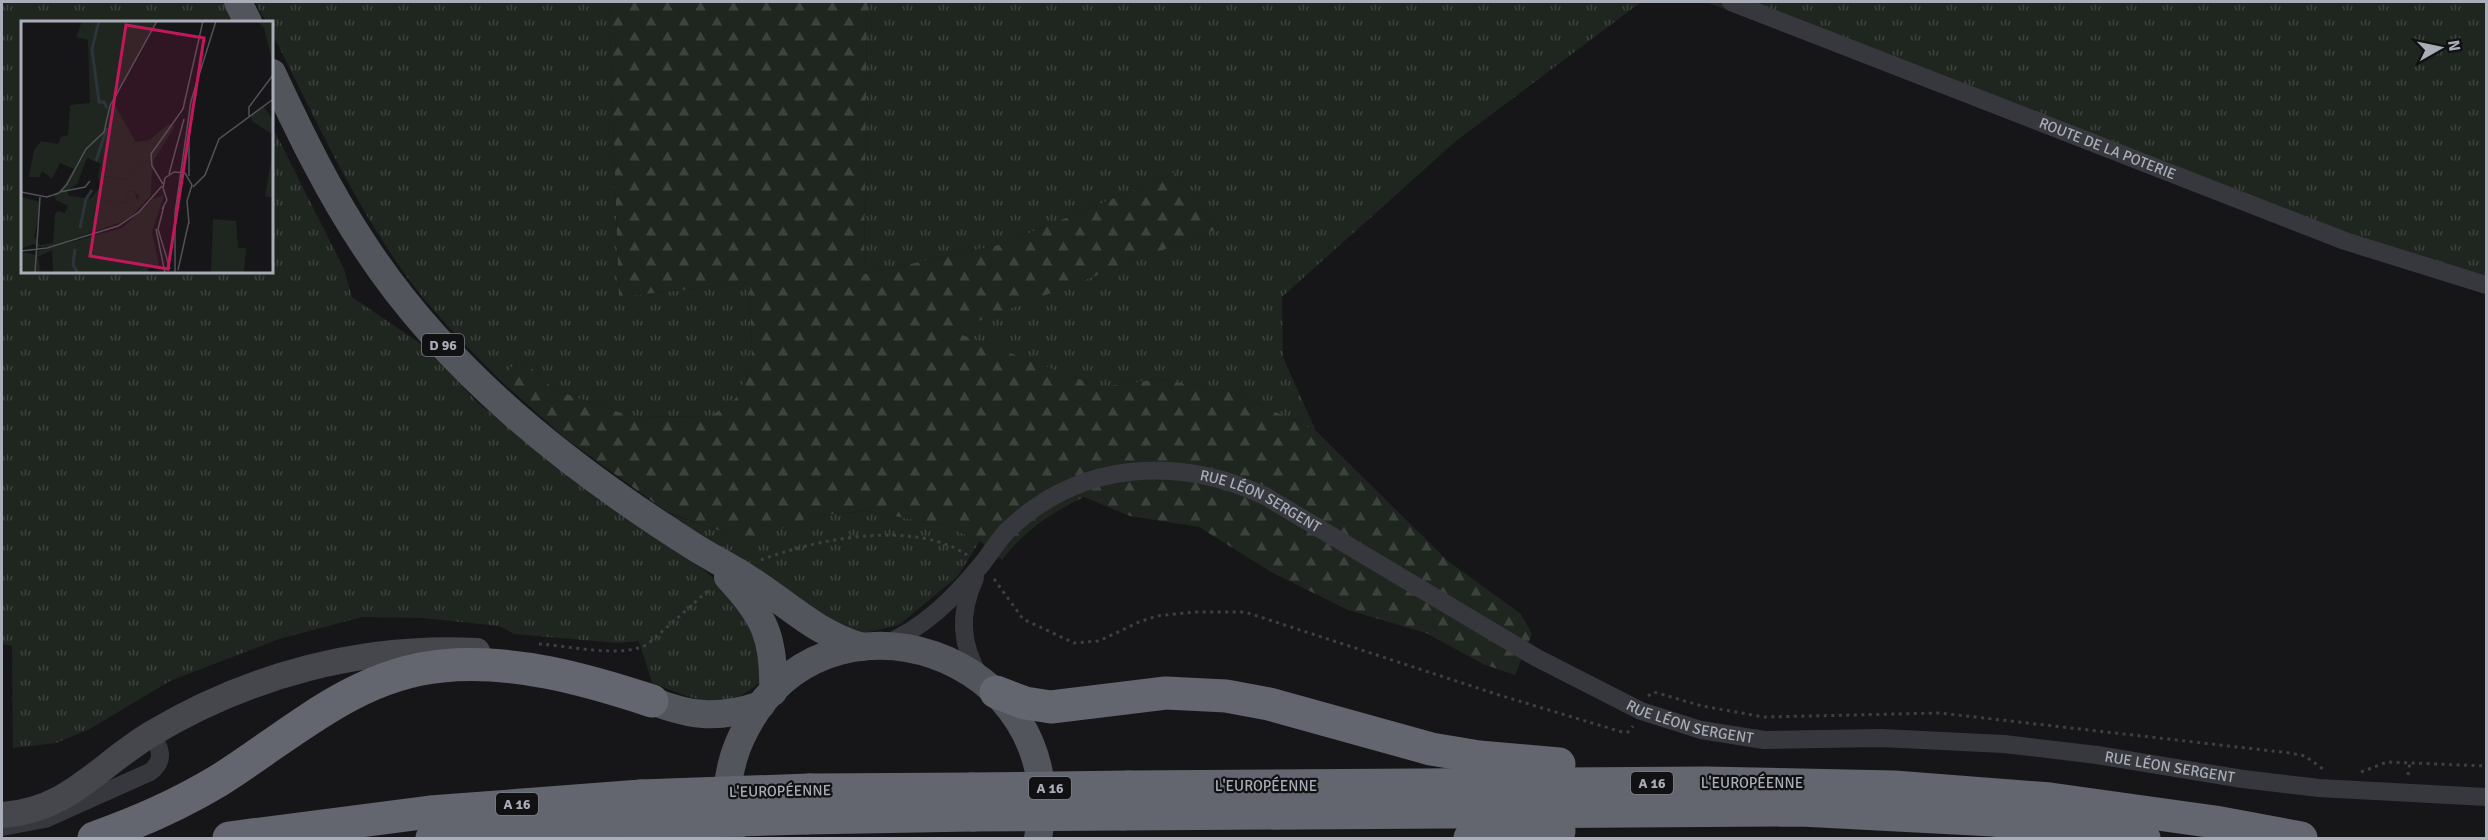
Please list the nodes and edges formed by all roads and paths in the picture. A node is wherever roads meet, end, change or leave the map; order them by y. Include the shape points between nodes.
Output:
1 (238, 2) edge
2 (1731, 2) edge
3 (248, 21) edge
4 (273, 75) edge
5 (2487, 285) edge
6 (695, 548) junction
7 (981, 565) junction
8 (872, 646) junction
9 (988, 685) junction
10 (767, 698) junction
11 (652, 701) junction
12 (1894, 787) junction
13 (2487, 797) edge
14 (1126, 801) junction
15 (635, 809) junction
16 (1704, 810) junction
17 (7, 819) edge
18 (94, 838) edge
19 (229, 838) edge
20 (432, 838) edge
21 (731, 838) edge
22 (1038, 838) edge
23 (1470, 838) edge
24 (2144, 838) edge
25 (2301, 838) edge

1 - 3 main road
2 - 5 street, ROUTE DE LA POTERIE via 2345,241
4 - 6 main road, D 96 via 348,220 430,332 545,441
6 - 8 main road, D 96 via 746,577 816,628
6 - 10 main road, D 96 via 741,590 761,618 773,650
7 - 8 street via 924,623 906,635
7 - 9 street via 965,604 963,626 966,646
7 - 13 street, RUE LÉON SERGENT via 999,540 1022,519 1077,486 1128,472 1193,472 1218,477 1264,496 1537,658 1641,711 1692,728 1764,740 1881,738 2004,744 2319,788
8 - 9 main road via 929,652 956,662
8 - 10 main road via 818,660 794,674
9 - 12 highway via 1025,703 1051,707 1166,693 1227,696 1431,749 1479,757 1761,771
9 - 22 main road via 1021,724 1037,762 1043,802
10 - 11 main road via 731,714 706,715 684,713
10 - 21 main road via 744,731 733,760 727,801
11 - 17 main road via 626,686 552,661 489,652 420,650 349,658 291,673 219,699 149,735 68,796
11 - 18 highway via 586,681 527,669 455,665 405,673 335,702 183,801
12 - 14 highway, L'EUROPÉENNE / A 16 via 1706,783
12 - 25 highway, L'EUROPÉENNE / A 16 via 2050,799
14 - 15 highway, L'EUROPÉENNE / A 16, bridge
14 - 16 highway, L'EUROPÉENNE / A 16
15 - 19 highway, L'EUROPÉENNE / A 16 via 430,812
15 - 20 highway, L'EUROPÉENNE / A 16
16 - 23 highway via 1663,825
16 - 24 highway, L'EUROPÉENNE / A 16 via 1923,815

